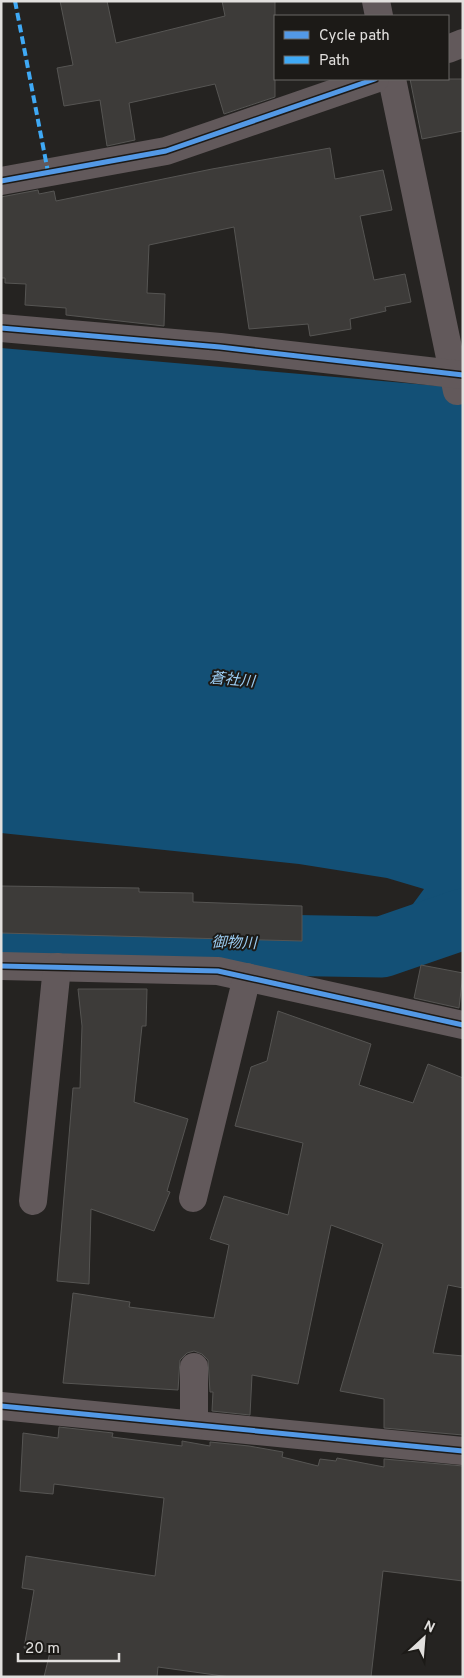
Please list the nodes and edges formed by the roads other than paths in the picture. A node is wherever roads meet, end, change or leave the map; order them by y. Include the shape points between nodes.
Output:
1 (376, 1) edge
2 (379, 15) edge
3 (463, 43) edge
4 (449, 49) edge
5 (372, 80) edge
6 (392, 80) edge
7 (1, 180) edge
8 (1, 328) edge
9 (458, 381) edge
10 (1, 966) edge
11 (57, 967) junction
12 (248, 977) junction
13 (463, 1025) edge
14 (192, 1198) dead end
15 (33, 1201) dead end
16 (194, 1367) dead end
17 (1, 1406) edge
18 (194, 1424) junction
19 (463, 1451) edge

1 - 2 street
3 - 4 street
5 - 7 street via 166,151
6 - 9 street
8 - 9 street via 220,347
10 - 11 street
11 - 12 street via 218,971
11 - 15 street
12 - 13 street
12 - 14 street
16 - 18 street
17 - 18 street
18 - 19 street

